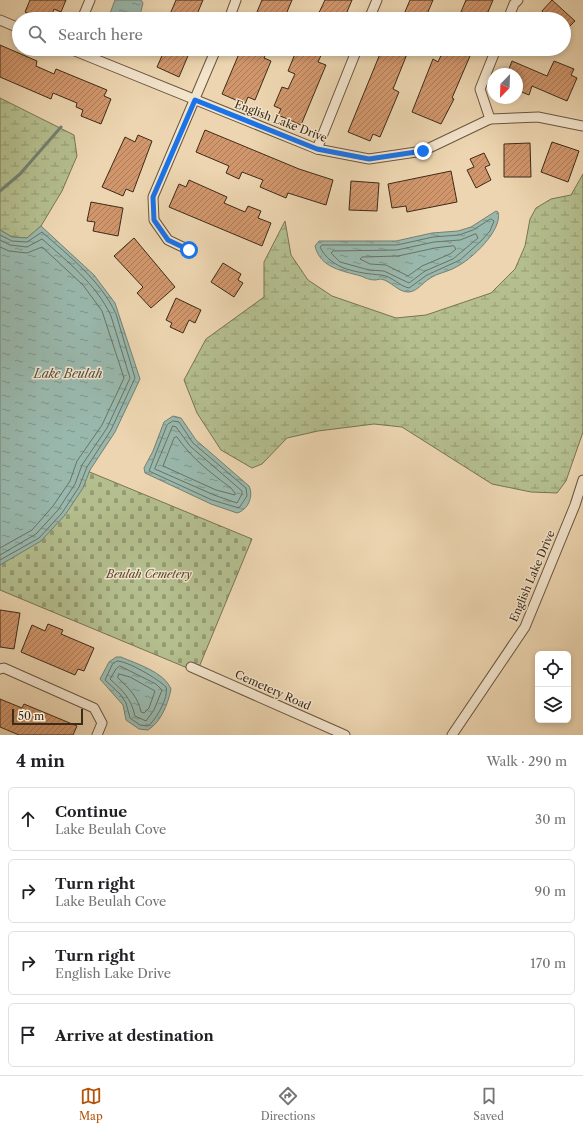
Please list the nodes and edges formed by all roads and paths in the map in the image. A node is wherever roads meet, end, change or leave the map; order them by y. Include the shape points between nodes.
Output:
1 (90, 0) edge
2 (236, 0) edge
3 (377, 0) edge
4 (518, 0) edge
5 (85, 12) edge
6 (232, 12) edge
7 (372, 12) edge
8 (511, 12) edge
9 (0, 20) edge
10 (12, 25) edge
11 (87, 56) edge
12 (213, 56) edge
13 (354, 56) edge
14 (493, 56) edge
15 (195, 100) junction
16 (490, 119) junction
17 (583, 126) edge
18 (317, 149) junction
19 (189, 250) dead end
20 (583, 480) edge
21 (191, 667) dead end
22 (0, 669) edge
23 (97, 735) edge
24 (345, 735) edge
25 (452, 735) edge

1 - 5 street
2 - 6 street
3 - 7 street
4 - 8 street
9 - 10 street
11 - 15 street, English Lake Drive
12 - 15 street
13 - 18 street
14 - 16 street via 480,89
15 - 18 street, English Lake Drive
15 - 19 street via 153,197 154,220 168,240
16 - 17 street, English Lake Drive via 538,117
16 - 18 street, English Lake Drive via 423,151 369,159
20 - 25 street, English Lake Drive via 525,627
21 - 24 street, Cemetery Road
22 - 23 street via 4,668 94,708 102,723

